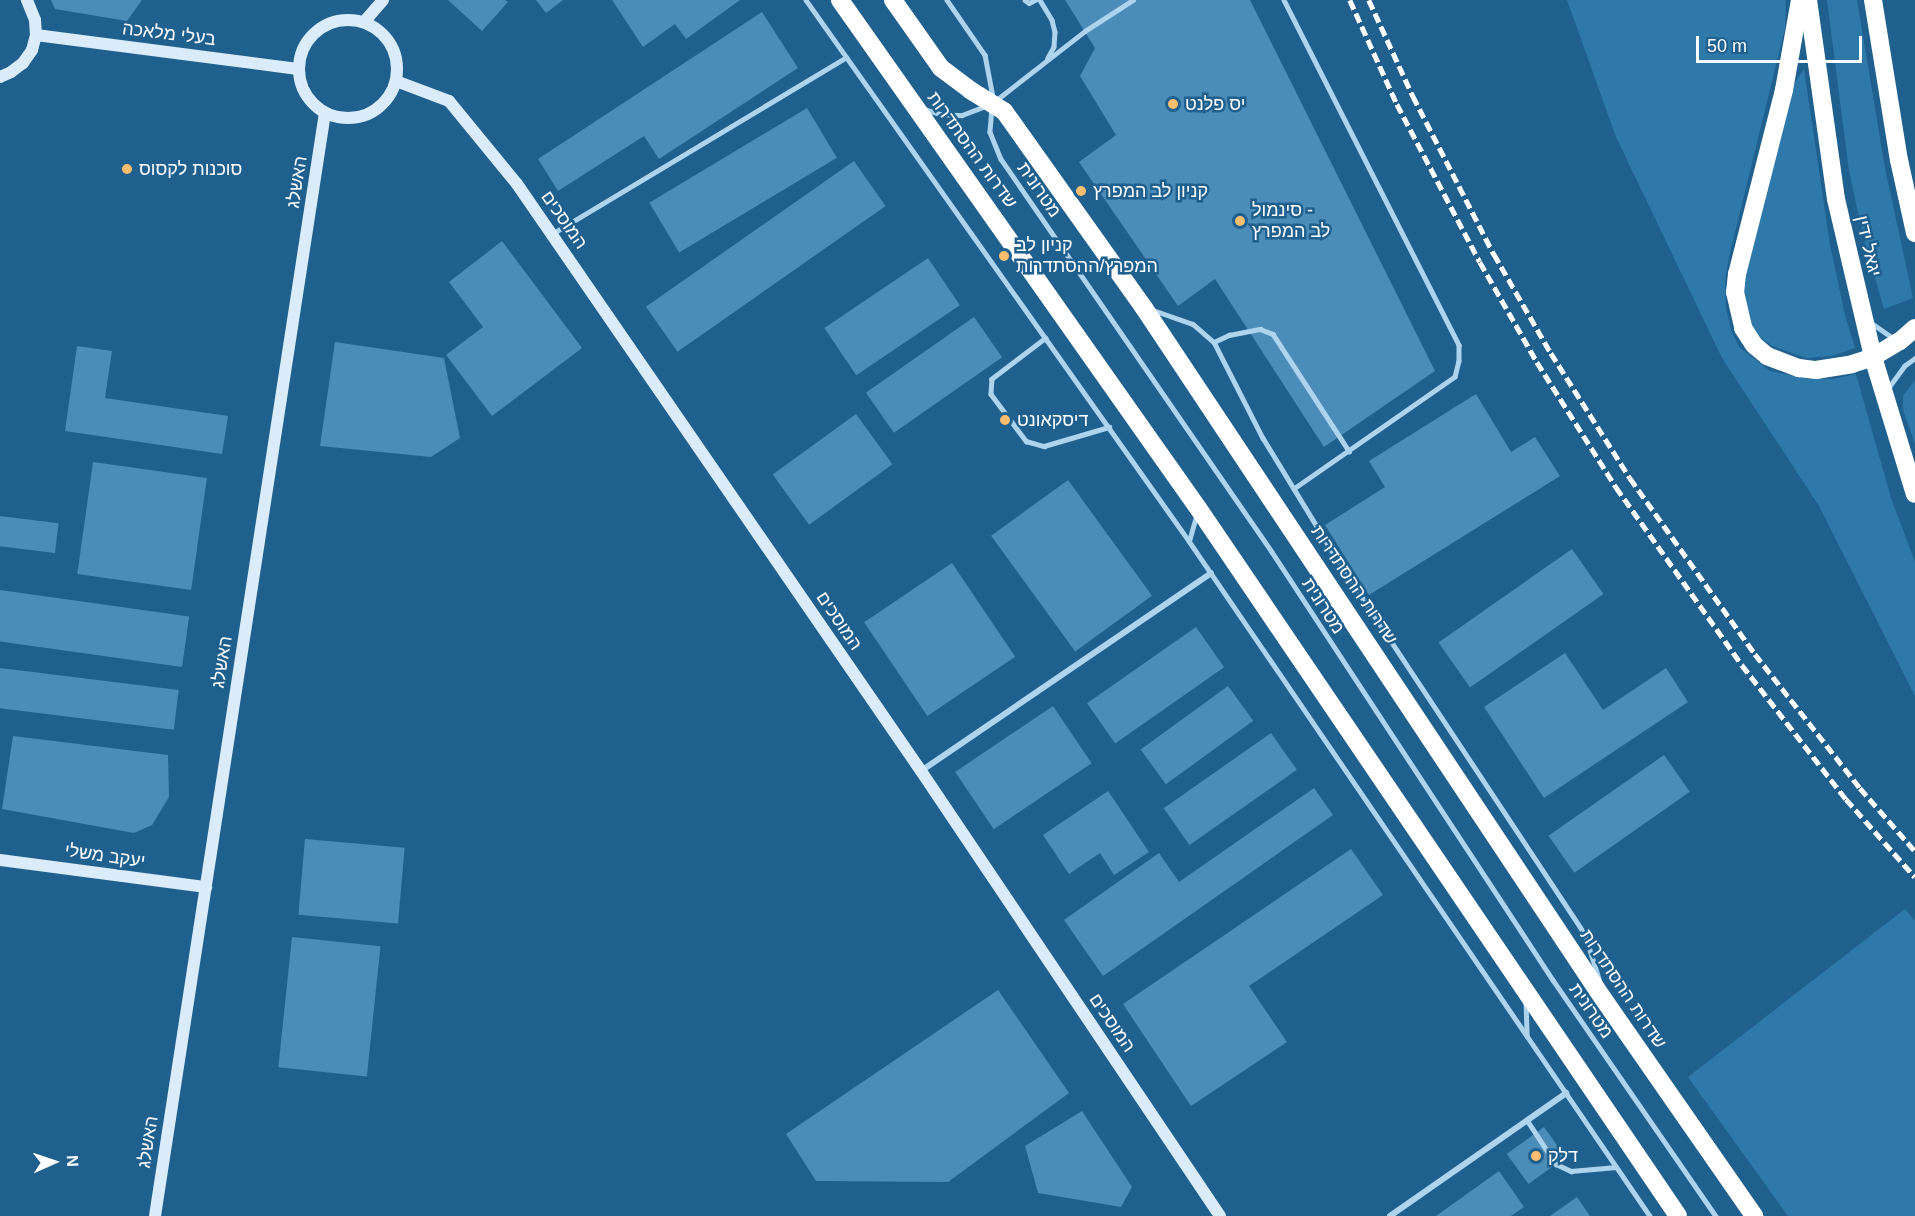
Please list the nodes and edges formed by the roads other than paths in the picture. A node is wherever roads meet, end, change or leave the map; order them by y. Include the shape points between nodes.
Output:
1 (27, 0) edge
2 (382, 0) edge
3 (806, 0) edge
4 (840, 0) edge
5 (893, 0) edge
6 (947, 0) edge
7 (1025, 0) edge
8 (1035, 0) edge
9 (1040, 0) edge
10 (1133, 0) edge
11 (1284, 0) edge
12 (1800, 0) edge
13 (1808, 0) edge
14 (1873, 0) edge
15 (364, 22) junction
16 (36, 35) junction
17 (846, 57) junction
18 (1045, 63) junction
19 (298, 69) junction
20 (0, 77) edge
21 (396, 81) junction
22 (993, 102) junction
23 (913, 103) junction
24 (326, 113) junction
25 (1915, 233) edge
26 (552, 234) junction
27 (1860, 305) junction
28 (1144, 308) junction
29 (1908, 337) edge
30 (1046, 338) junction
31 (1214, 342) junction
32 (1873, 357) junction
33 (1915, 358) edge
34 (1884, 398) junction
35 (1109, 427) junction
36 (1349, 451) junction
37 (1294, 489) junction
38 (1915, 494) edge
39 (1198, 508) junction
40 (1189, 541) junction
41 (1211, 573) junction
42 (921, 771) junction
43 (0, 860) edge
44 (206, 887) junction
45 (1525, 991) junction
46 (1602, 997) junction
47 (1527, 1037) junction
48 (1566, 1093) junction
49 (1527, 1120) junction
50 (1616, 1167) junction
51 (155, 1216) edge
52 (1220, 1216) edge
53 (1390, 1216) edge
54 (1650, 1216) edge
55 (1678, 1216) edge
56 (1716, 1216) edge
57 (1754, 1216) edge

1 - 16 street
2 - 15 street
3 - 17 lane
4 - 23 highway, שדרות ההסתדרות
5 - 22 highway, שדרות ההסתדרות via 941,68
6 - 22 lane, מטרונית via 985,55
7 - 8 lane
9 - 18 lane via 1055,32 1054,47
10 - 18 lane
11 - 36 lane via 1460,345 1455,377
12 - 32 highway via 1784,90 1737,274 1737,310 1754,345 1783,363 1816,370
13 - 27 highway, יגאל ידין via 1836,199
14 - 25 highway
15 - 19 street via 349,19 319,29 308,40
15 - 21 street via 382,34 394,52 398,66
16 - 19 street, בעלי מלאכה
16 - 20 street via 23,63
17 - 26 lane
17 - 30 lane
18 - 22 lane
19 - 24 street via 306,95
21 - 24 street via 390,95 369,114 340,118
21 - 26 street, המוסכים via 449,101
22 - 23 lane via 973,112 951,115 931,112
22 - 28 highway, שדרות ההסתדרות via 1004,111
22 - 56 lane, מטרונית via 990,132 1001,159 1272,552 1553,980
23 - 39 highway, שדרות ההסתדרות
24 - 44 street, האשלג
26 - 42 street, המוסכים
27 - 29 lane via 1875,327
27 - 32 highway, יגאל ידין
28 - 31 lane via 1192,324
28 - 46 highway, שדרות ההסתדרות
29 - 32 highway
30 - 35 lane
30 - 35 lane via 992,380 991,394 1026,441 1044,446
31 - 36 lane via 1260,329 1273,334
31 - 37 lane
32 - 34 highway, יגאל ידין
33 - 34 lane via 1893,380
34 - 38 highway, יגאל ידין
35 - 40 lane
36 - 37 lane
37 - 46 lane via 1390,642 1585,934 1598,970
39 - 40 lane
39 - 45 highway, שדרות ההסתדרות
40 - 41 lane
41 - 42 street
41 - 47 lane
42 - 52 street, המוסכים
43 - 44 street, יעקב משלי
44 - 51 street, האשלג
45 - 47 lane
45 - 55 highway, שדרות ההסתדרות
46 - 57 highway, שדרות ההסתדרות
47 - 48 lane
48 - 49 street
48 - 50 lane
49 - 50 lane via 1556,1164 1570,1171
49 - 53 street
50 - 54 lane

